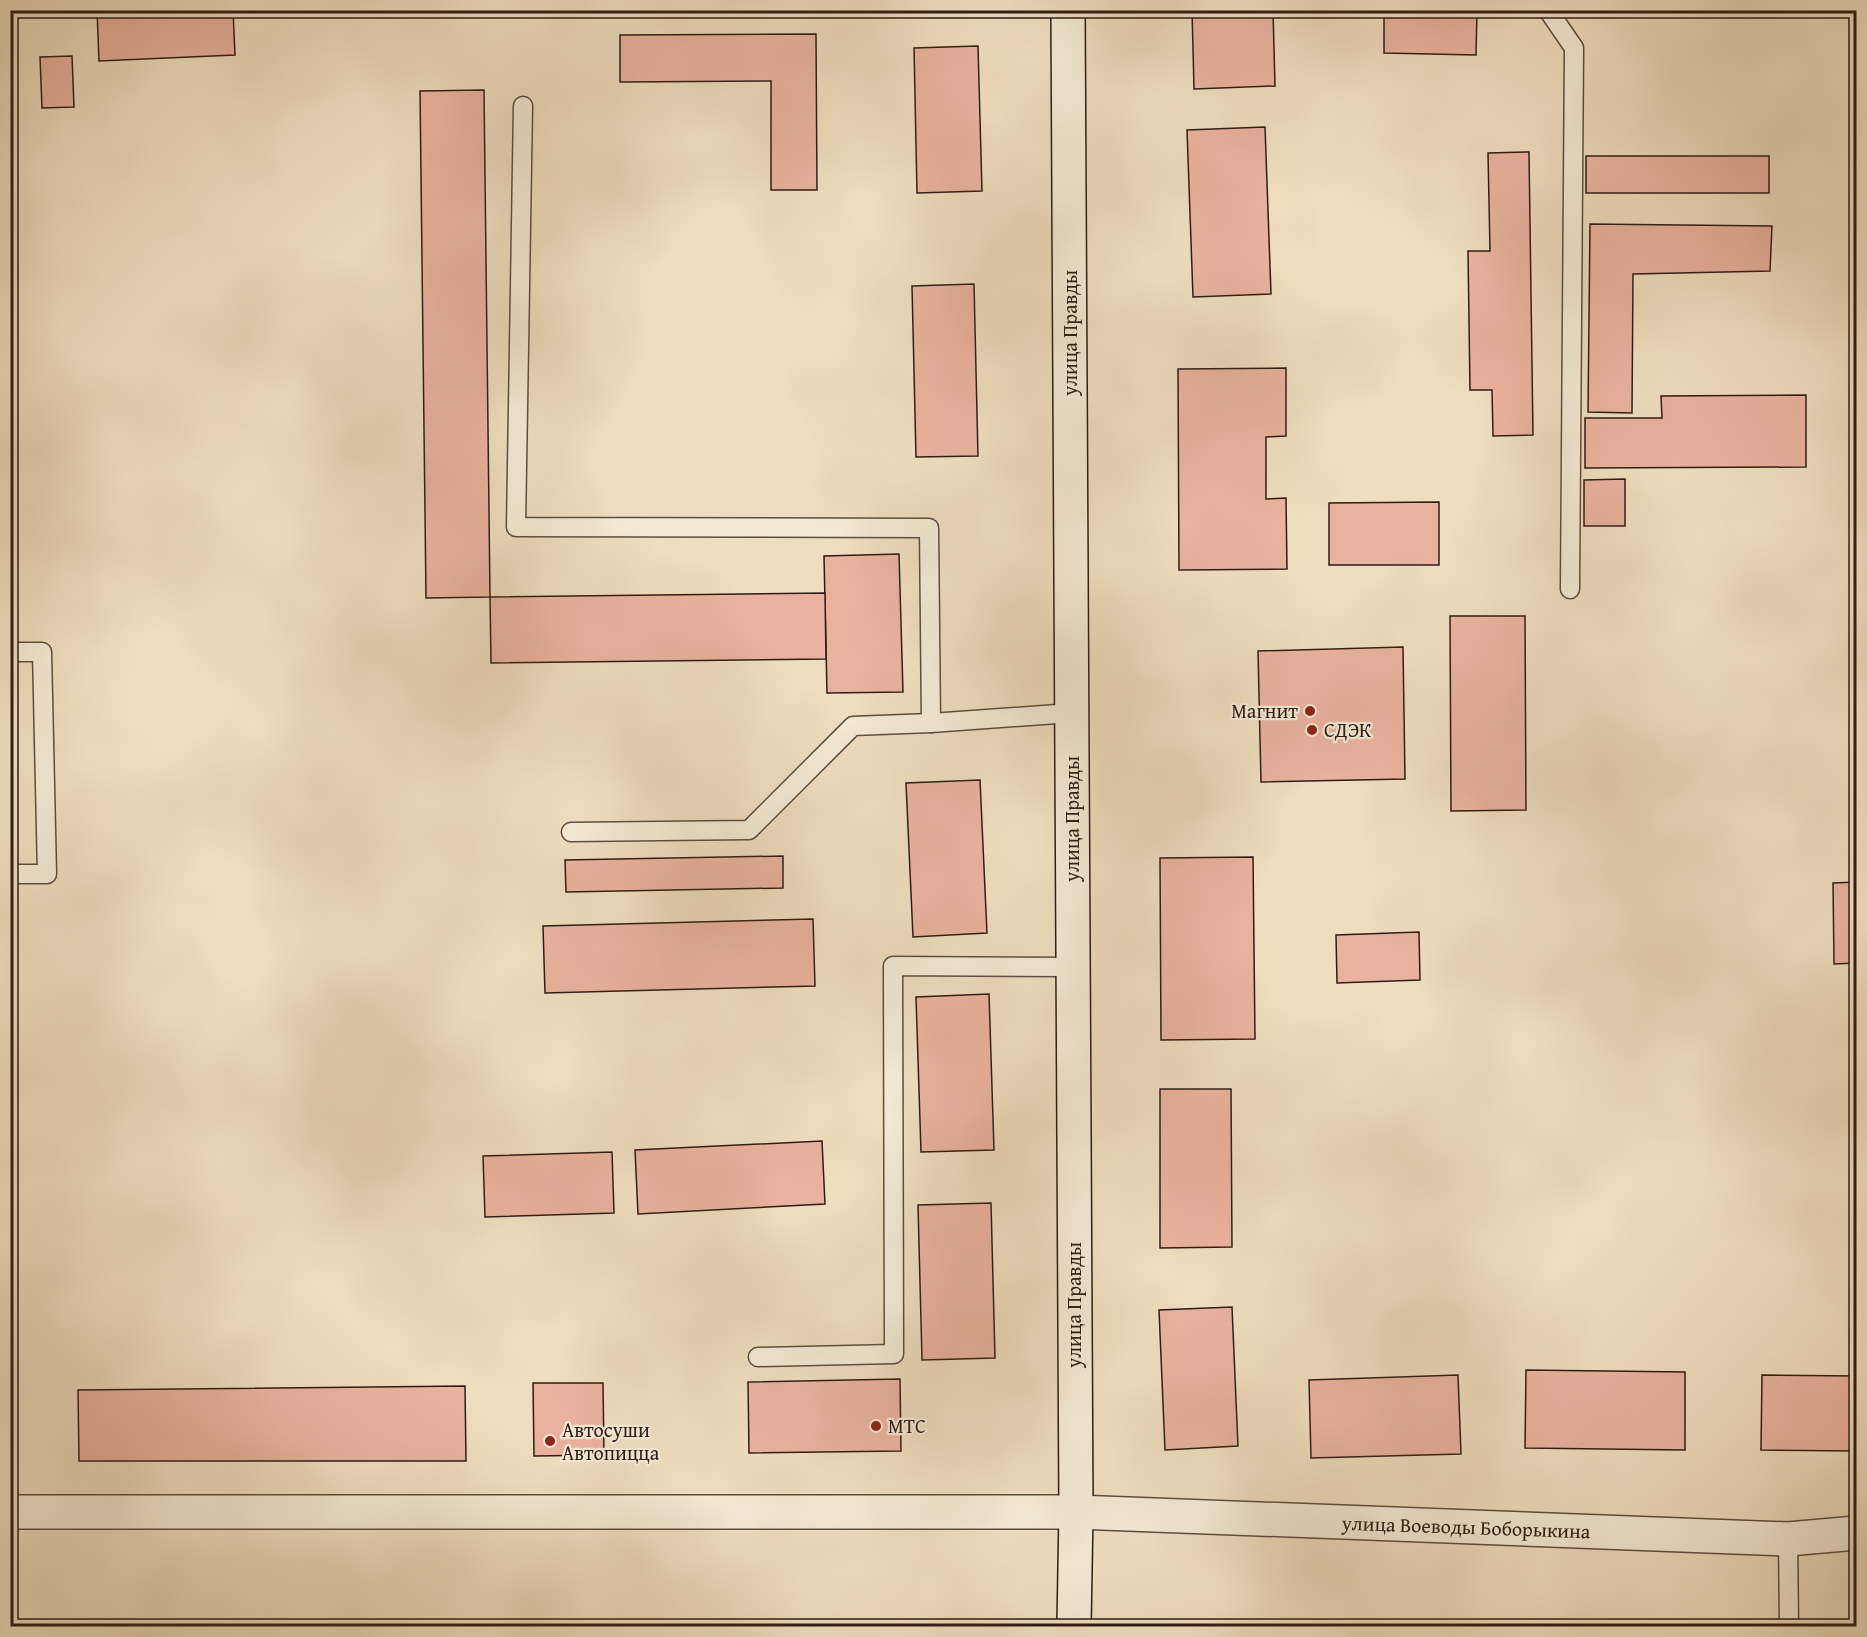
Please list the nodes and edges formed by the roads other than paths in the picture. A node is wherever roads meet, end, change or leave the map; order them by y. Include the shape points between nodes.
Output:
1 (1068, 10) edge
2 (1548, 10) edge
3 (524, 106) dead end
4 (1570, 589) dead end
5 (10, 652) edge
6 (1071, 712) junction
7 (931, 723) junction
8 (571, 832) dead end
9 (10, 874) edge
10 (1073, 967) junction
11 (758, 1357) dead end
12 (10, 1512) edge
13 (1076, 1512) junction
14 (1857, 1533) edge
15 (1788, 1539) junction
16 (1074, 1626) edge
17 (1789, 1626) edge

1 - 6 street, улица Правды
2 - 4 lane via 1574,48
3 - 7 lane via 516,527 930,528
5 - 9 lane via 42,652 47,874
6 - 7 lane
6 - 10 street, улица Правды
7 - 8 lane via 853,726 748,830
10 - 11 lane via 893,966 894,1354
10 - 13 street, улица Правды
12 - 13 street, улица Воеводы Боборыкина
13 - 15 street, улица Воеводы Боборыкина
13 - 16 street, улица Правды
14 - 15 street, улица Воеводы Боборыкина
15 - 17 lane

